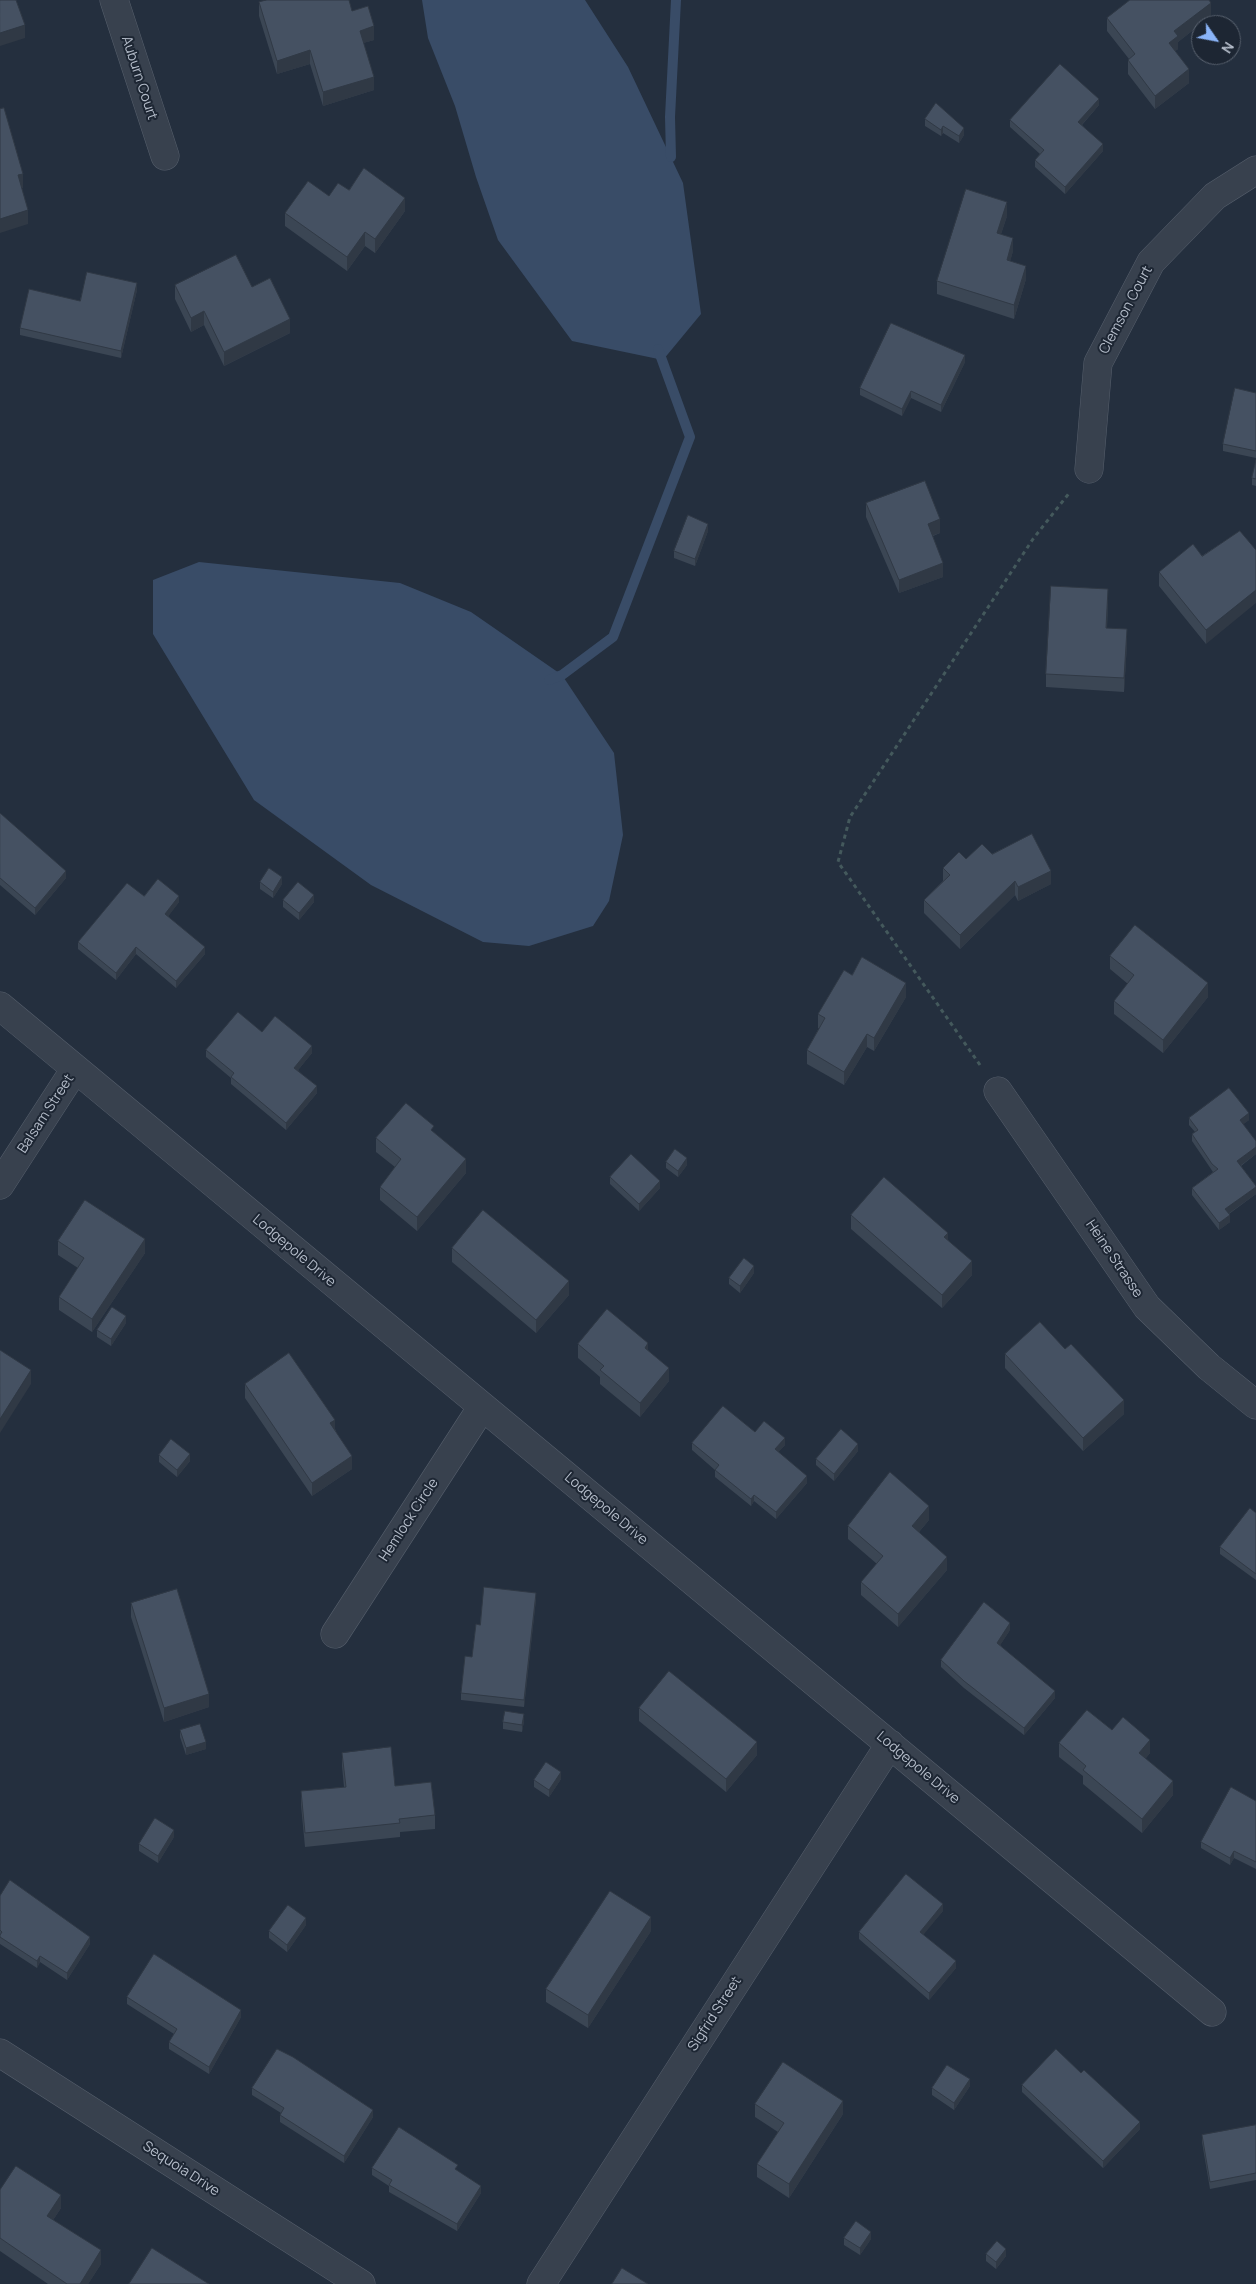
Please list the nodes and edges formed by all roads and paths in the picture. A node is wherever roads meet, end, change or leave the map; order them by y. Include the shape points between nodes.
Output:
1 (114, 0) edge
2 (164, 156) dead end
3 (1256, 170) edge
4 (1089, 468) joint
5 (0, 1006) edge
6 (75, 1069) junction
7 (998, 1091) joint
8 (0, 1185) edge
9 (1256, 1405) edge
10 (482, 1407) junction
11 (335, 1634) dead end
12 (890, 1744) junction
13 (1212, 2012) dead end
14 (0, 2054) edge
15 (361, 2284) edge
16 (541, 2284) edge

1 - 2 street, Auburn Court
3 - 4 street, Clemson Court via 1215,196 1151,262 1098,363
4 - 7 path via 1033,539 850,818 838,862
5 - 6 street, Lodgepole Drive
6 - 8 street, Balsam Street
6 - 10 street, Lodgepole Drive
7 - 9 street, Heine Strasse via 1147,1307 1209,1367
10 - 11 street, Hemlock Circle
10 - 12 street, Lodgepole Drive
12 - 13 street, Lodgepole Drive
12 - 16 street, Sigfrid Street
14 - 15 street, Sequoia Drive

